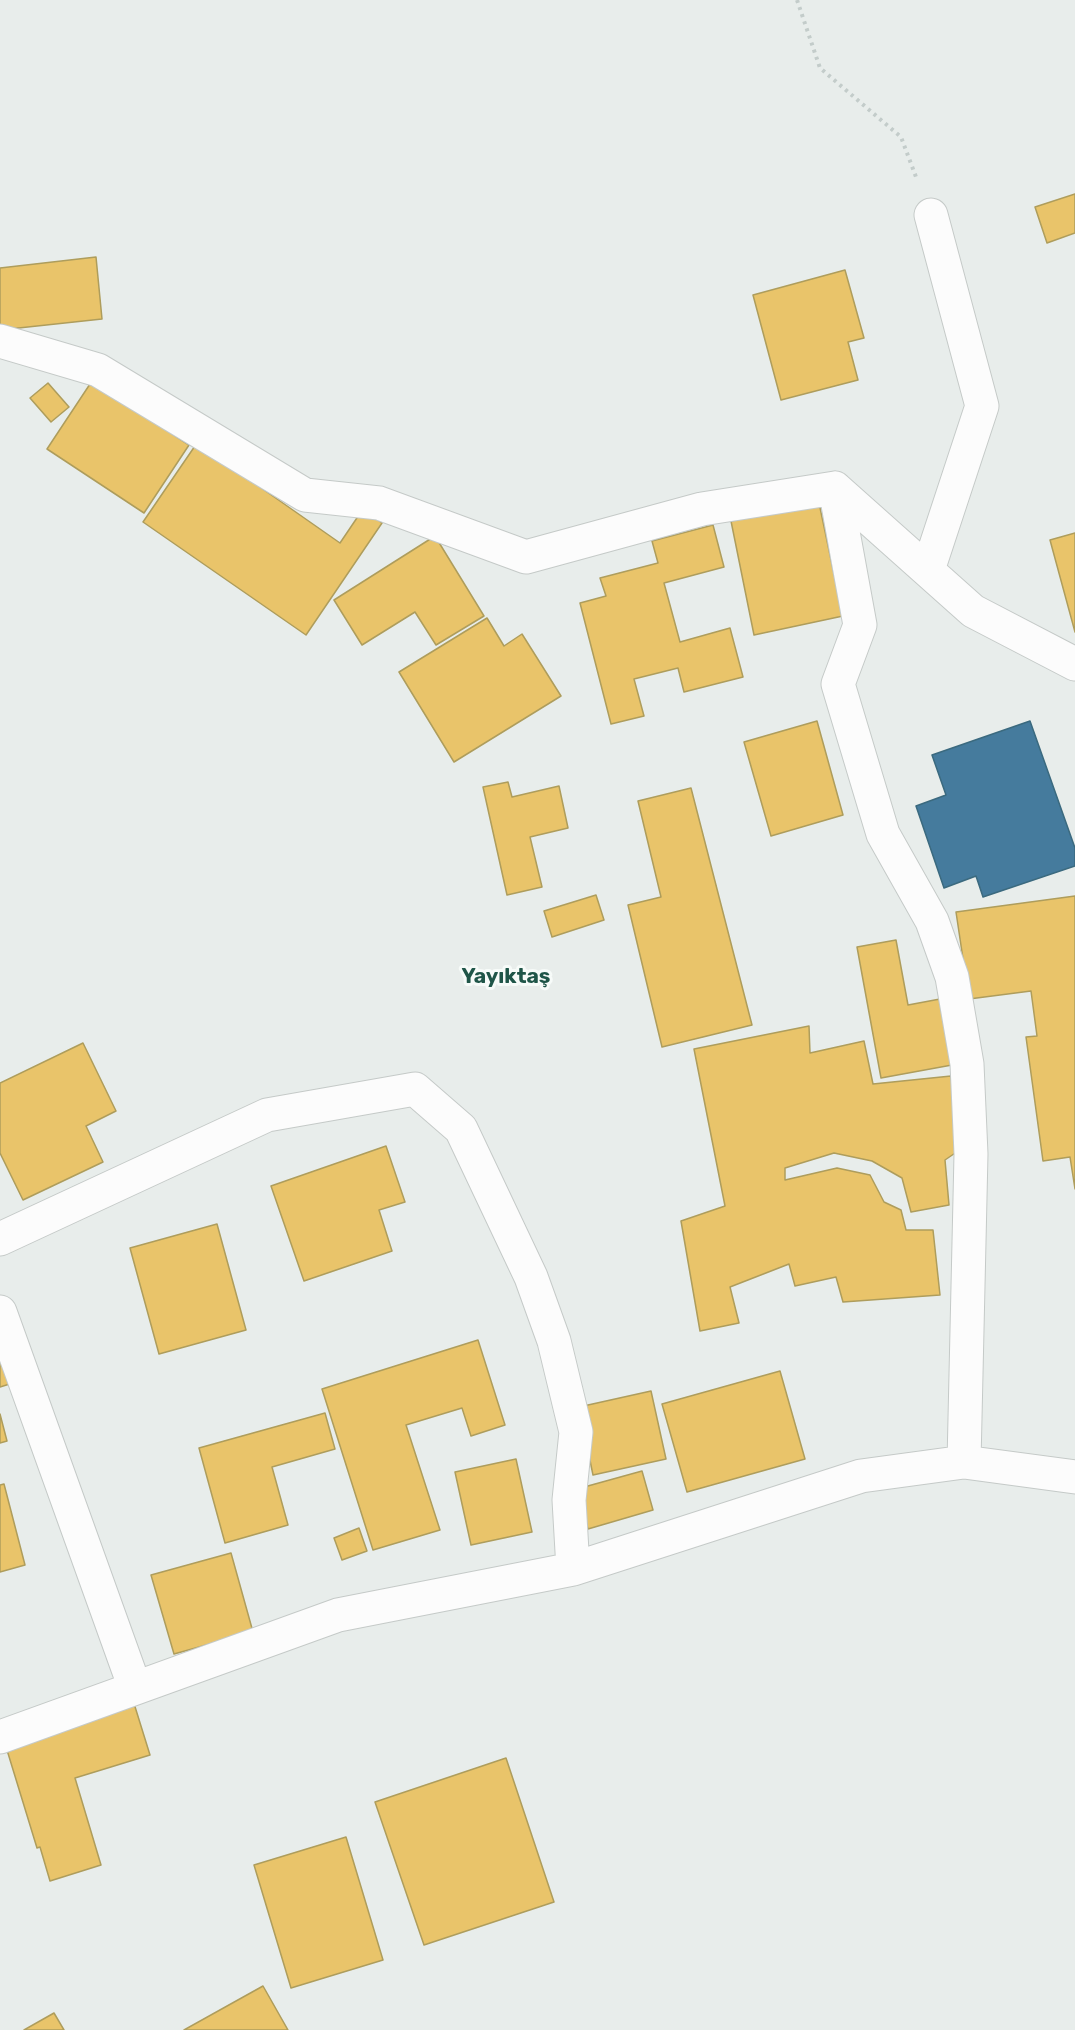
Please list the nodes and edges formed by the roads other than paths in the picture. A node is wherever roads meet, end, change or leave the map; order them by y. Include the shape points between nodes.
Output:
1 (931, 215) road end
2 (0, 341) edge
3 (835, 488) junction
4 (928, 570) junction
5 (1075, 664) edge
6 (0, 1239) edge
7 (0, 1312) edge
8 (964, 1462) junction
9 (1075, 1477) edge
10 (573, 1569) junction
11 (135, 1688) junction
12 (0, 1737) edge

1 - 4 street via 982,406
2 - 3 street via 98,370 305,495 379,503 526,557 702,509
3 - 4 street
3 - 8 street via 860,625 838,684 883,834 932,921 952,977 968,1064 971,1154
4 - 5 street via 973,611
6 - 10 street via 267,1115 414,1089 461,1129 531,1277 555,1341 576,1432 569,1500
7 - 11 street
8 - 9 street
8 - 10 street via 861,1476
10 - 11 street via 338,1616
11 - 12 street

